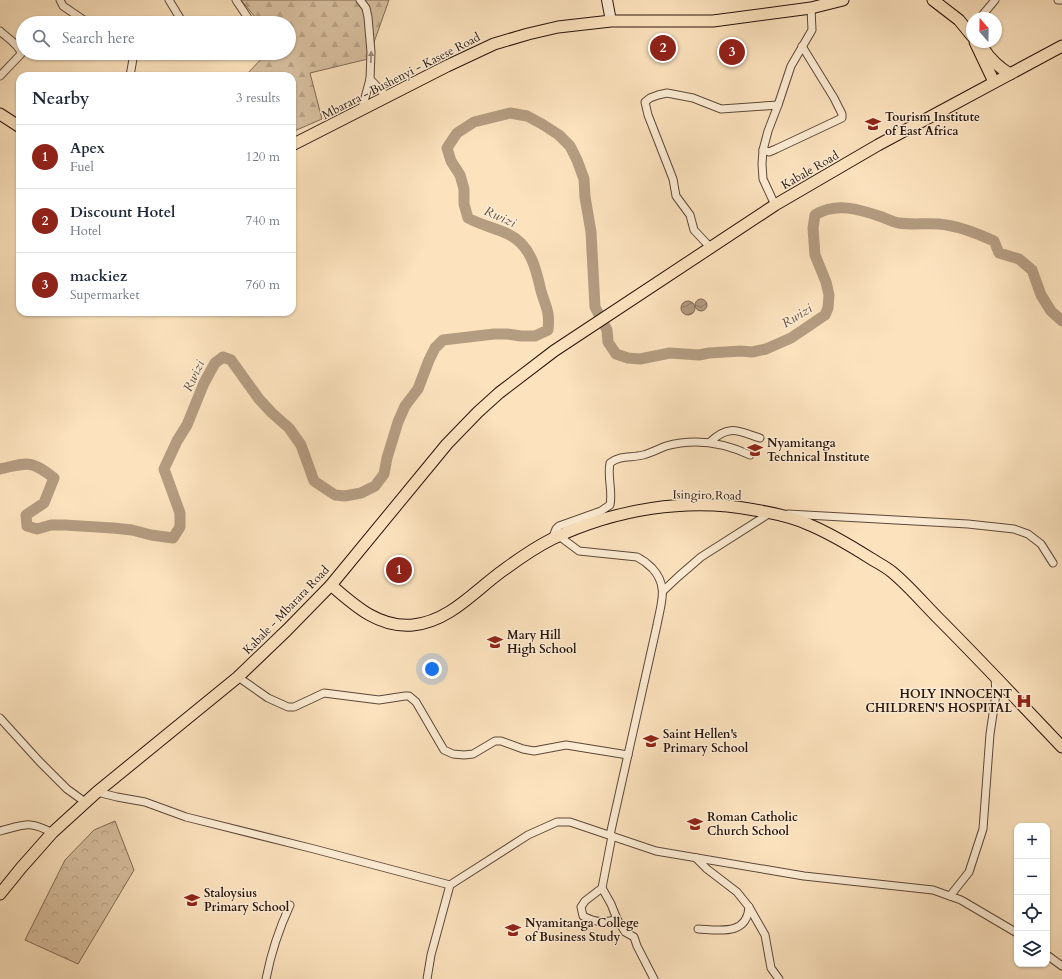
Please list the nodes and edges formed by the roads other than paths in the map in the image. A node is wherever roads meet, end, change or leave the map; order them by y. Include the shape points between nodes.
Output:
1 (60, 0) edge
2 (169, 0) edge
3 (236, 0) edge
4 (360, 0) edge
5 (607, 0) edge
6 (932, 0) edge
7 (938, 0) edge
8 (995, 0) edge
9 (1058, 0) edge
10 (1062, 0) edge
11 (838, 1) edge
12 (811, 8) junction
13 (985, 12) edge
14 (76, 16) edge
15 (179, 16) edge
16 (247, 16) edge
17 (611, 21) junction
18 (966, 23) edge
19 (966, 26) edge
20 (0, 31) edge
21 (16, 45) edge
22 (802, 46) junction
23 (1062, 46) edge
24 (978, 48) edge
25 (984, 48) edge
26 (16, 59) edge
27 (133, 60) edge
28 (984, 61) junction
29 (131, 72) edge
30 (1010, 74) junction
31 (0, 76) edge
32 (370, 79) junction
33 (994, 82) junction
34 (978, 91) junction
35 (388, 97) junction
36 (778, 105) junction
37 (362, 109) junction
38 (0, 114) edge
39 (16, 124) edge
40 (296, 143) edge
41 (763, 150) junction
42 (775, 205) junction
43 (710, 247) junction
44 (581, 333) joint
45 (760, 438) dead end
46 (710, 442) junction
47 (750, 455) dead end
48 (769, 513) junction
49 (555, 538) junction
50 (1054, 563) dead end
51 (330, 585) junction
52 (663, 591) junction
53 (995, 677) junction
54 (238, 678) junction
55 (0, 718) edge
56 (1062, 747) edge
57 (628, 755) junction
58 (97, 792) junction
59 (85, 802) junction
60 (0, 831) edge
61 (52, 833) junction
62 (611, 835) junction
63 (696, 858) junction
64 (450, 885) junction
65 (602, 888) junction
66 (0, 894) edge
67 (950, 896) junction
68 (290, 905) dead end
69 (749, 907) junction
70 (617, 919) junction
71 (698, 929) dead end
72 (1014, 931) edge
73 (1050, 957) edge
74 (1062, 966) edge
75 (266, 979) edge
76 (427, 979) edge
77 (654, 979) edge
78 (779, 979) edge

1 - 14 street via 63,6
2 - 15 street
3 - 16 street
32 -> 4 street via 368,18 366,8
5 - 17 street
6 - 19 main road
7 - 18 main road
8 - 13 street
9 - 10 street
11 - 12 main road, Mbarara - Bushenyi - Kasese Road
12 - 17 main road, Mbarara - Bushenyi - Kasese Road via 713,21
12 - 22 street via 812,30
17 - 35 main road, Mbarara - Bushenyi - Kasese Road via 558,27 494,44
20 - 21 street
22 - 36 street via 791,66
22 - 41 street via 834,98 842,118 769,152
23 - 30 main road, Kabale Road
24 - 28 main road
25 - 30 main road via 991,59
26 - 31 street
27 - 29 street
28 - 33 main road
28 - 34 main road via 984,78
30 - 33 main road, Kabale Road
32 - 35 street
32 - 37 street
33 - 34 main road, Kabale Road
34 - 42 main road, Kabale Road
35 - 37 main road, Mbarara - Bushenyi - Kasese Road
36 - 41 street
36 - 43 street via 721,109 693,98 667,93 645,102 673,179 676,196 690,215 694,230
37 - 40 main road, Mbarara - Bushenyi - Kasese Road
38 - 39 main road
41 - 42 street via 763,179
42 - 43 main road, Kabale Road
43 - 44 main road, Kabale Road
44 - 51 main road, Kabale - Mbarara Road via 522,374 478,412 447,444
45 - 46 street via 733,429 724,431
46 - 47 street via 736,448
46 - 49 street via 691,441 614,460 609,468 610,505 601,511 559,526
48 - 49 main road, Isingiro Road via 731,506 686,505 652,508 618,515
48 - 50 street via 954,523 1014,529 1028,534 1041,544
48 - 52 street via 701,557
48 - 53 main road, Isingiro Road via 808,524 891,571
49 - 51 main road, Isingiro Road via 500,572 452,610 415,625 396,625 371,617
49 - 52 street via 579,551 642,559 659,575
51 - 54 main road, Kabale - Mbarara Road
52 - 57 street
53 - 56 main road, Isingiro Road
53 - 67 street via 996,694 990,734 983,829 969,872
54 - 57 street via 268,698 288,707 294,707 324,693 378,700 409,696 416,702 444,750 453,754 473,754 495,741 501,741 534,751 566,745
54 - 58 main road, Kabale - Mbarara Road
55 - 59 street via 39,761
57 - 62 street
58 - 59 main road, Kabale - Mbarara Road
58 - 64 street via 145,802 186,817
59 - 61 main road, Kabale - Mbarara Road
60 - 61 street via 32,824
61 - 66 main road, Kabale - Mbarara Road
62 - 63 street via 656,851
62 - 64 street via 570,822 557,822 528,835
62 - 65 street
63 - 67 street via 804,876 933,890
63 - 69 street via 737,892
64 - 76 street
65 - 70 street
65 - 70 street via 580,907 583,916 602,922
67 - 72 street
68 - 75 street via 271,955
69 - 71 street via 749,913 738,927 730,930
69 - 78 street via 765,935 771,968
70 - 77 street via 625,932 634,937
73 - 74 street

